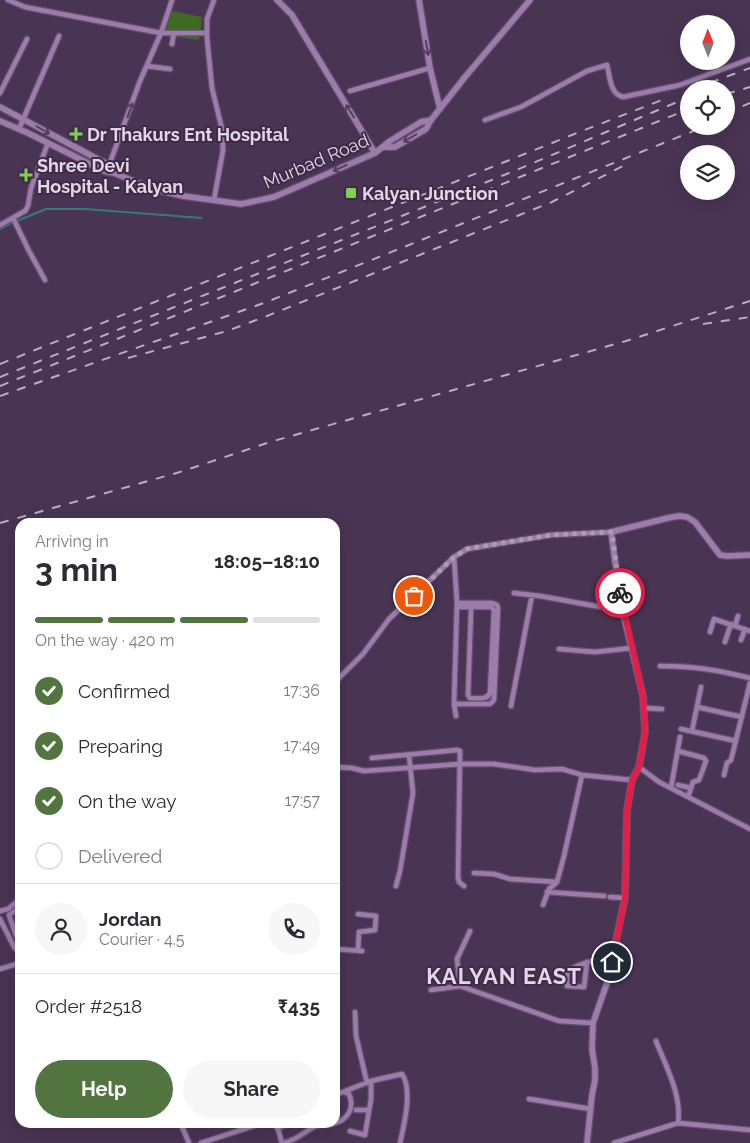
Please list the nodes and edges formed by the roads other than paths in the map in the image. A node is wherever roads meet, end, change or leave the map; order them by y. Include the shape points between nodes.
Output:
1 (8, 0) edge
2 (172, 0) edge
3 (214, 0) edge
4 (277, 0) edge
5 (419, 0) edge
6 (530, 0) edge
7 (161, 33) junction
8 (174, 33) junction
9 (207, 33) junction
10 (59, 36) dead end
11 (27, 39) dead end
12 (172, 44) dead end
13 (750, 59) edge
14 (147, 66) junction
15 (430, 68) junction
16 (170, 69) dead end
17 (350, 91) dead end
18 (0, 93) edge
19 (0, 108) edge
20 (440, 109) junction
21 (23, 119) junction
22 (485, 120) dead end
23 (0, 121) edge
24 (19, 129) junction
25 (48, 143) junction
26 (375, 153) junction
27 (110, 171) junction
28 (214, 200) junction
29 (14, 218) junction
30 (0, 225) edge
31 (45, 280) dead end
32 (612, 532) junction
33 (750, 555) edge
34 (454, 557) junction
35 (514, 594) dead end
36 (532, 595) junction
37 (621, 604) junction
38 (457, 605) junction
39 (471, 611) dead end
40 (738, 616) dead end
41 (733, 625) junction
42 (747, 630) edge
43 (710, 632) dead end
44 (741, 640) dead end
45 (725, 642) dead end
46 (632, 648) junction
47 (560, 649) dead end
48 (660, 666) dead end
49 (340, 677) edge
50 (750, 678) edge
51 (750, 683) edge
52 (701, 687) dead end
53 (454, 704) junction
54 (511, 706) dead end
55 (697, 707) junction
56 (644, 708) junction
57 (662, 709) dead end
58 (456, 716) dead end
59 (742, 717) junction
60 (681, 729) dead end
61 (692, 731) junction
62 (680, 737) dead end
63 (736, 741) junction
64 (678, 751) junction
65 (409, 755) junction
66 (372, 758) dead end
67 (461, 764) junction
68 (639, 767) junction
69 (340, 768) edge
70 (410, 768) junction
71 (582, 775) junction
72 (724, 775) dead end
73 (632, 780) junction
74 (678, 785) dead end
75 (671, 788) junction
76 (691, 788) junction
77 (688, 797) junction
78 (750, 829) edge
79 (474, 873) dead end
80 (557, 882) junction
81 (396, 886) dead end
82 (464, 886) dead end
83 (547, 892) junction
84 (604, 896) dead end
85 (610, 897) dead end
86 (625, 898) junction
87 (15, 903) edge
88 (543, 905) dead end
89 (0, 911) edge
90 (15, 911) edge
91 (358, 914) dead end
92 (0, 920) edge
93 (470, 931) dead end
94 (15, 933) edge
95 (15, 936) edge
96 (10, 938) junction
97 (15, 947) edge
98 (340, 949) edge
99 (587, 962) junction
100 (612, 962) junction
101 (15, 964) edge
102 (0, 969) edge
103 (460, 986) junction
104 (431, 990) dead end
105 (355, 1012) dead end
106 (593, 1023) junction
107 (656, 1041) dead end
108 (369, 1082) junction
109 (340, 1094) edge
110 (340, 1094) edge
111 (529, 1099) dead end
112 (591, 1109) junction
113 (356, 1110) dead end
114 (369, 1110) junction
115 (340, 1121) edge
116 (678, 1123) junction
117 (183, 1128) edge
118 (250, 1128) edge
119 (278, 1128) edge
120 (313, 1128) edge
121 (750, 1130) edge
122 (350, 1131) dead end
123 (189, 1143) edge
124 (201, 1143) edge
125 (283, 1143) edge
126 (400, 1143) edge
127 (588, 1143) edge
128 (614, 1143) edge

1 - 7 street via 25,7
2 - 7 street
3 - 9 street via 207,19
26 -> 4 street via 292,15
5 -> 15 street
6 - 20 street, Murbad Road
7 - 8 street
7 - 14 street
8 - 9 street
8 - 12 street
9 - 28 street via 212,88 222,129
10 - 21 street
11 - 18 street
13 - 22 street via 680,84 623,97 612,89 607,65 587,71 521,107
14 - 16 street
27 -> 14 street
15 - 17 street
15 - 20 street
19 - 21 street, Murbad Road
20 -> 26 street, Murbad Road via 426,129 395,147 384,147
21 - 24 street
21 -> 27 street, Murbad Road
23 - 24 street, Murbad Road
24 - 25 street, Murbad Road
25 - 27 street, Murbad Road
25 - 29 street via 31,188 28,206
26 -> 28 street, Murbad Road via 274,198 242,204
27 - 28 street, Murbad Road via 153,189
29 - 30 street
29 - 31 street
32 - 33 street via 668,518 687,517 695,522 720,554
32 - 34 street via 550,535 467,549
32 - 37 street
34 - 38 street
34 - 49 street via 390,619
35 - 36 street
36 - 37 street via 601,607
36 - 54 street
37 - 46 street
38 - 39 street via 494,610 490,693 485,698 468,696
38 - 53 street
38 - 53 street via 495,604 498,608 494,700 490,704
40 - 41 street
41 - 42 street
41 - 43 street via 714,619
41 - 45 street
42 - 44 street
46 - 47 street via 595,652
46 - 56 street
48 - 50 street via 707,668
51 - 59 street
52 - 55 street
53 - 58 street
55 - 59 street
55 - 61 street
56 - 57 street
56 - 68 street via 645,732
59 - 63 street
60 - 61 street
61 - 63 street
62 - 64 street
63 - 72 street
64 - 75 street
64 - 76 street via 706,761 700,779 693,782
65 - 66 street
65 - 67 street via 459,750
65 - 70 street
67 - 70 street
67 - 71 street via 562,769
67 - 82 street via 458,877
68 - 73 street
68 - 75 street
69 - 70 street via 364,771
70 - 81 street via 413,794
71 - 73 street
71 - 80 street
73 - 86 street via 626,828
74 - 76 street
75 - 77 street
76 - 77 street
77 - 78 street
79 - 80 street
80 - 83 street
83 - 84 street
83 - 88 street
85 - 86 street
86 - 100 street
87 - 89 street
90 - 94 street via 9,915
91 - 98 street via 374,914 375,930 359,932 360,951
92 - 96 street
93 - 103 street via 457,959
95 - 96 street
96 - 97 street
99 - 99 street via 584,987 567,986 569,970
99 - 100 street via 599,959
100 - 106 street
101 - 102 street
103 - 104 street
103 - 106 street via 559,1020
105 - 108 street via 356,1036
106 - 112 street via 595,1074
107 - 116 street via 678,1099
108 - 109 street
108 - 114 street
108 - 126 street via 400,1074 404,1076 407,1112
110 - 115 street via 348,1092 352,1102 349,1115
111 - 112 street
112 - 127 street
113 - 114 street
114 - 122 street via 365,1135
116 - 121 street
116 - 128 street
117 - 123 street
118 - 124 street
119 - 125 street
120 - 125 street via 297,1139

